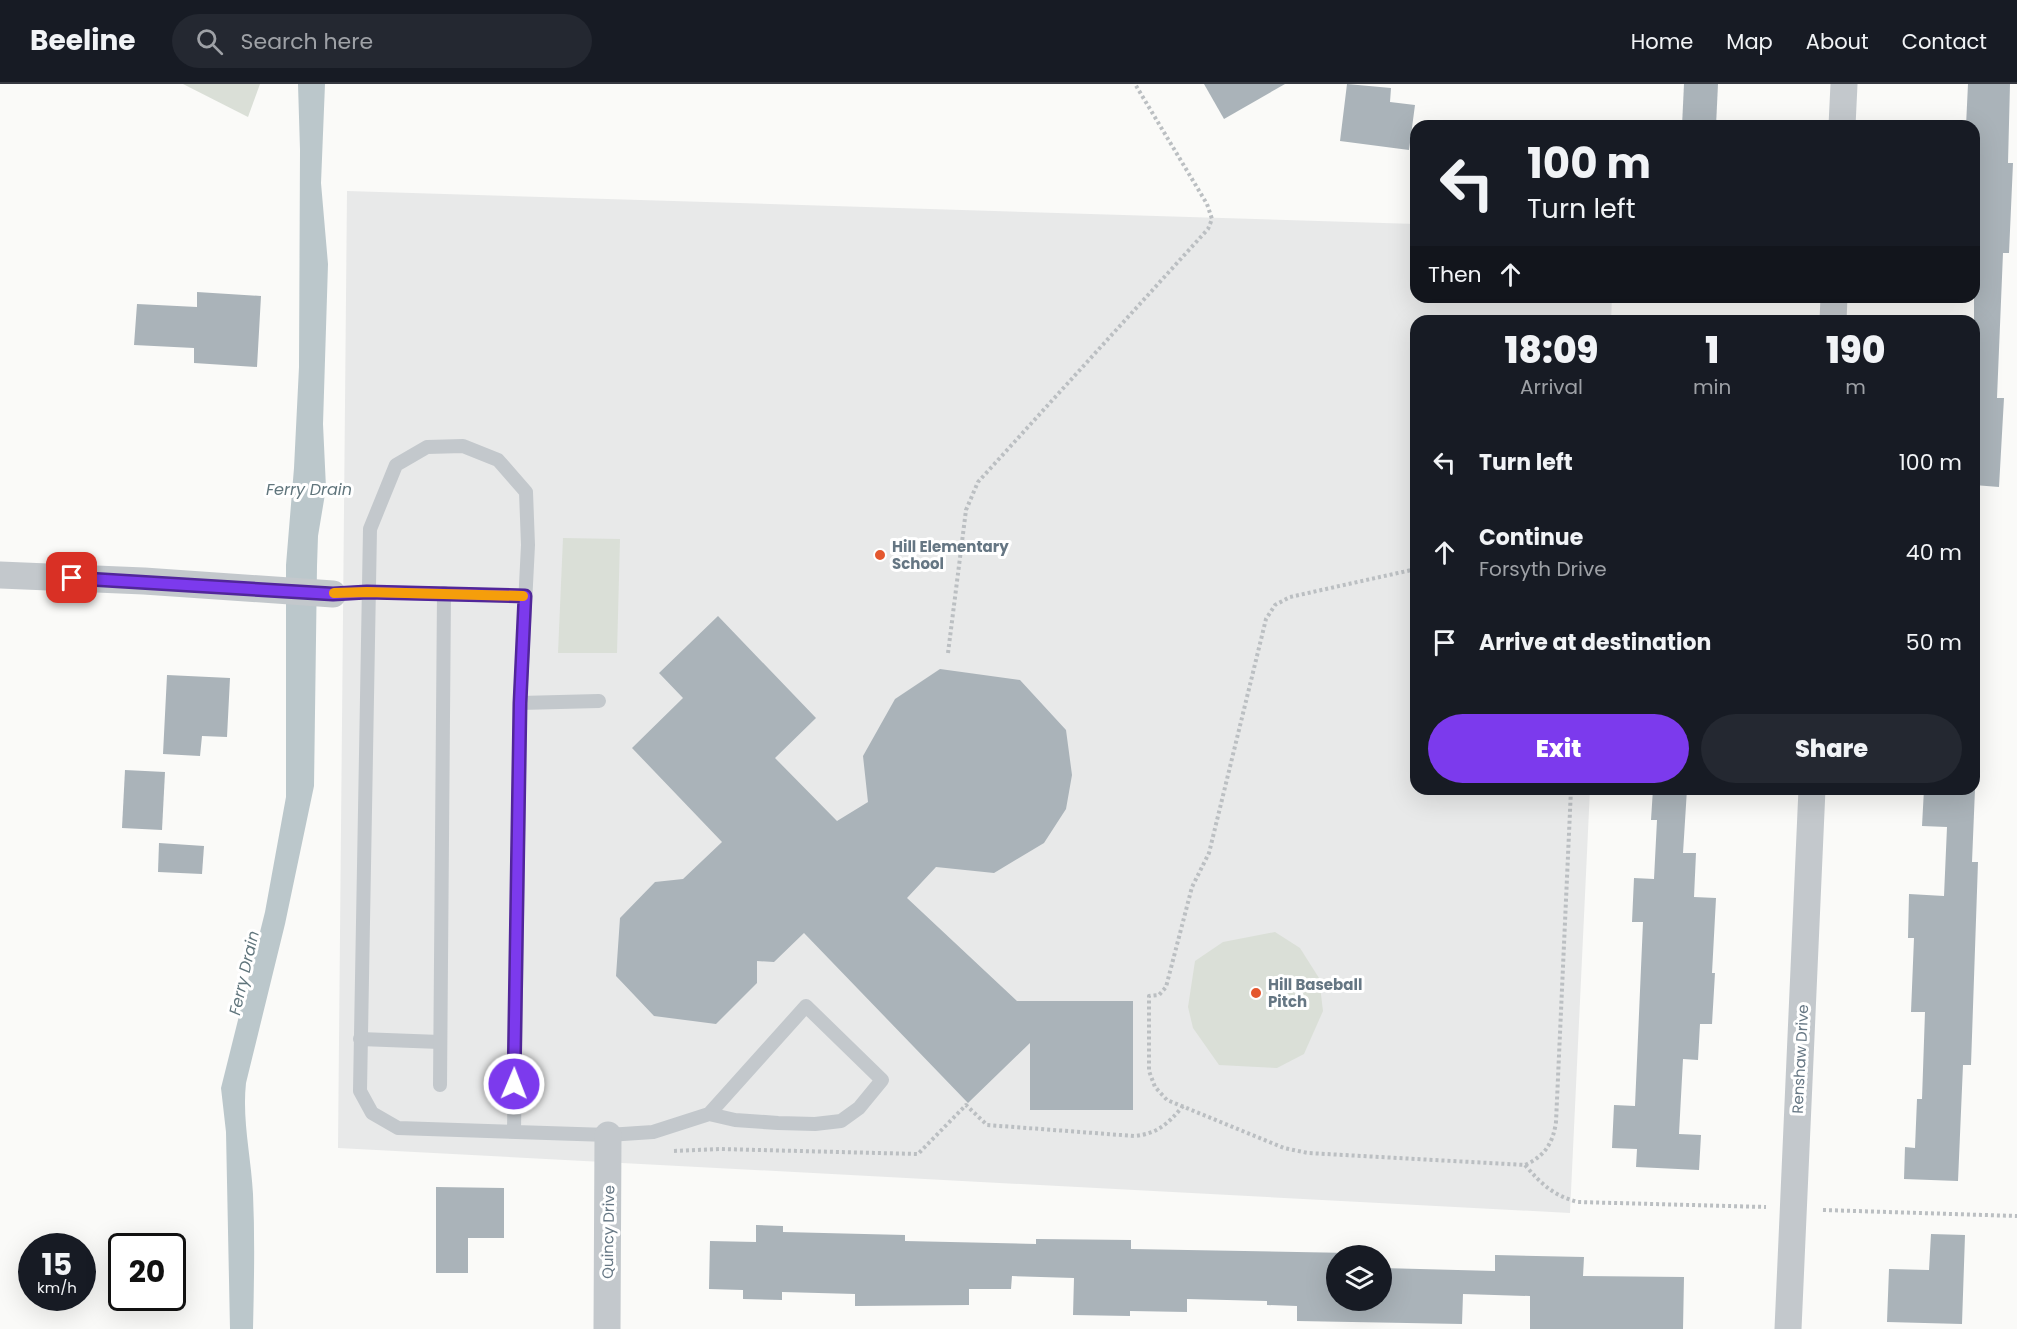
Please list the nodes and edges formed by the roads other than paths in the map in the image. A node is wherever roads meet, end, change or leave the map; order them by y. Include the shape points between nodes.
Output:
1 (1844, 84) edge
2 (1842, 120) edge
3 (0, 575) edge
4 (367, 592) junction
5 (328, 593) joint
6 (444, 593) junction
7 (525, 596) junction
8 (599, 701) dead end
9 (520, 703) junction
10 (1812, 795) edge
11 (360, 1039) junction
12 (440, 1042) junction
13 (440, 1085) dead end
14 (708, 1114) junction
15 (514, 1132) junction
16 (609, 1135) junction
17 (607, 1329) edge
18 (1788, 1329) edge

1 - 2 street
3 - 5 street
4 - 5 lane
4 - 6 lane
4 - 7 lane via 370,529 396,465 427,447 463,446 498,460 526,492
4 - 11 lane
6 - 7 lane
6 - 12 lane
7 - 9 lane
8 - 9 lane
9 - 15 lane
10 - 18 street, Renshaw Drive
11 - 12 lane
11 - 15 lane via 360,1091 372,1113 398,1128
12 - 13 lane
14 - 14 lane via 778,1123 841,1121 859,1108 882,1080 806,1006
14 - 16 lane via 653,1132
15 - 16 lane
16 - 17 street, Quincy Drive

